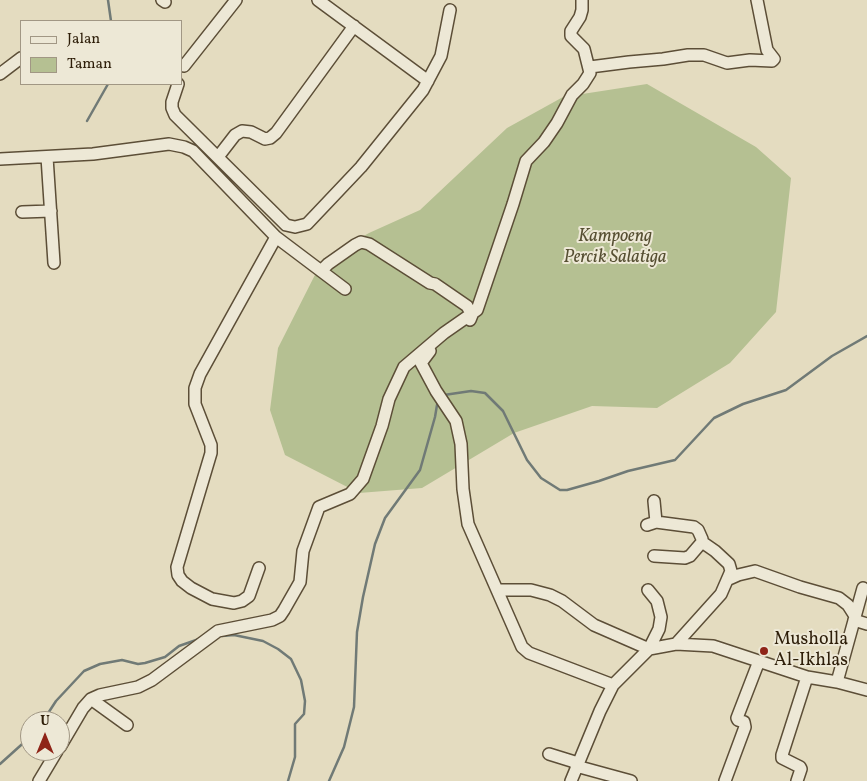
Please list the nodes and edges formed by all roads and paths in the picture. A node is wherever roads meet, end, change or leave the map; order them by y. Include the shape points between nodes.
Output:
1 (236, 0) edge
2 (318, 0) edge
3 (582, 0) edge
4 (758, 0) edge
5 (450, 10) dead end
6 (354, 26) junction
7 (20, 59) edge
8 (590, 67) junction
9 (182, 69) edge
10 (0, 74) edge
11 (428, 81) junction
12 (178, 85) edge
13 (218, 156) junction
14 (47, 157) junction
15 (0, 159) edge
16 (50, 211) junction
17 (22, 212) dead end
18 (276, 236) junction
19 (54, 263) dead end
20 (321, 271) junction
21 (345, 289) dead end
22 (472, 315) junction
23 (654, 501) dead end
24 (702, 542) junction
25 (654, 556) dead end
26 (259, 568) dead end
27 (729, 579) junction
28 (863, 588) dead end
29 (497, 590) junction
30 (648, 590) dead end
31 (854, 618) junction
32 (867, 624) edge
33 (676, 644) junction
34 (649, 649) junction
35 (759, 661) junction
36 (806, 677) junction
37 (836, 682) junction
38 (613, 686) junction
39 (867, 690) edge
40 (91, 699) junction
41 (127, 725) dead end
42 (70, 729) edge
43 (549, 754) dead end
44 (51, 761) edge
45 (577, 764) junction
46 (39, 781) edge
47 (571, 781) edge
48 (631, 781) edge
49 (725, 781) edge
50 (797, 781) edge

1 - 9 street
2 - 6 street
3 - 8 street via 580,17 570,31 584,48
4 - 8 street via 767,50 774,58 772,61 727,63 704,55 688,55
5 - 11 street via 441,56
6 - 11 street
6 - 13 street via 276,133 265,139 242,131
7 - 10 street
8 - 22 street via 588,77 572,95 544,142 526,162
11 - 13 street via 362,167 307,224 286,225
12 - 13 street via 172,102 175,115
14 - 15 street
14 - 16 street
14 - 18 street via 169,144 184,147
16 - 17 street
16 - 19 street
18 - 20 street
18 - 26 street via 194,388 194,404 211,445 211,453 177,567 178,575 191,588 212,599 234,603 249,596
20 - 21 street
20 - 22 street via 361,242 369,244 467,306
22 - 29 street via 469,322 421,362 456,421 468,524
22 - 40 street via 444,333 404,367 389,399 363,479 350,494 319,507 303,551 300,582 280,616 214,633 152,680
23 - 24 street via 652,523 694,527
24 - 25 street via 685,558
24 - 27 street via 729,564
27 - 31 street via 755,571 839,598 848,605
27 - 33 street via 721,594
28 - 31 street
29 - 34 street via 531,590 550,595 594,625
29 - 38 street via 522,647 529,653
30 - 34 street via 657,601 661,617
31 - 32 street
31 - 37 street
33 - 34 street
33 - 35 street via 713,646
34 - 38 street
35 - 36 street
35 - 49 street via 737,718 744,722 745,727
36 - 37 street
36 - 50 street via 782,755 800,767
37 - 39 street
38 - 45 street
40 - 41 street
40 - 42 street
43 - 45 street
44 - 46 street
45 - 47 street
45 - 48 street

